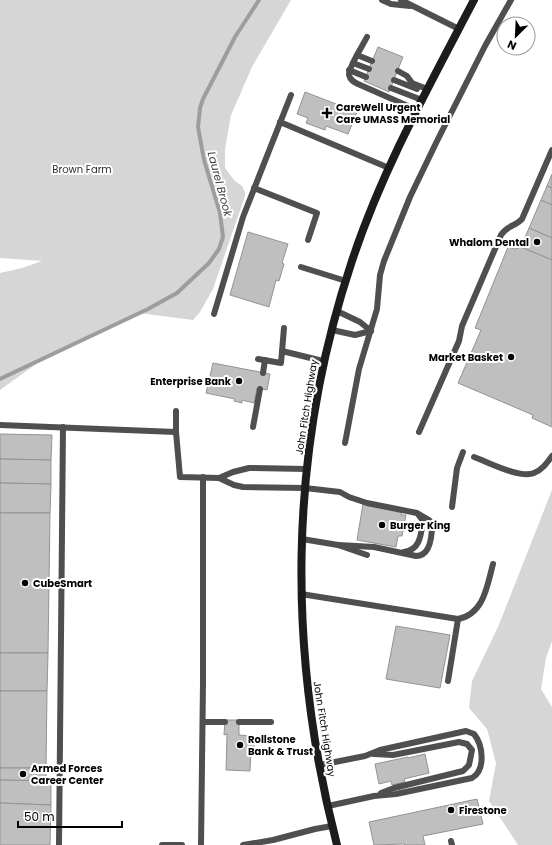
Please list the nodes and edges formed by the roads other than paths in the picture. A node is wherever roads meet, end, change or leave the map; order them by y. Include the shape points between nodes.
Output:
1 (382, 0) edge
2 (401, 0) edge
3 (408, 0) edge
4 (417, 0) edge
5 (474, 0) edge
6 (511, 0) edge
7 (414, 6) junction
8 (459, 30) junction
9 (367, 37) dead end
10 (357, 55) junction
11 (372, 61) dead end
12 (353, 63) junction
13 (369, 69) dead end
14 (349, 70) junction
15 (398, 71) dead end
16 (366, 77) dead end
17 (394, 80) dead end
18 (391, 88) dead end
19 (425, 94) junction
20 (291, 95) dead end
21 (417, 110) junction
22 (280, 122) junction
23 (552, 150) edge
24 (389, 168) junction
25 (254, 188) junction
26 (308, 240) dead end
27 (301, 267) dead end
28 (346, 280) junction
29 (337, 311) junction
30 (214, 314) dead end
31 (284, 328) dead end
32 (332, 330) junction
33 (371, 331) junction
34 (282, 351) junction
35 (324, 361) junction
36 (263, 373) dead end
37 (260, 388) dead end
38 (176, 411) dead end
39 (0, 425) edge
40 (63, 427) junction
41 (253, 427) dead end
42 (176, 432) junction
43 (419, 432) dead end
44 (345, 443) dead end
45 (463, 452) dead end
46 (474, 456) dead end
47 (552, 456) edge
48 (306, 469) junction
49 (203, 477) junction
50 (219, 478) junction
51 (305, 488) junction
52 (452, 507) dead end
53 (414, 512) junction
54 (302, 539) junction
55 (338, 545) junction
56 (401, 553) junction
57 (367, 555) dead end
58 (493, 564) dead end
59 (301, 594) junction
60 (458, 619) junction
61 (448, 681) dead end
62 (206, 722) dead end
63 (225, 722) dead end
64 (239, 722) dead end
65 (271, 722) dead end
66 (368, 755) junction
67 (320, 765) junction
68 (374, 796) junction
69 (328, 806) junction
70 (332, 826) junction
71 (60, 845) edge
72 (162, 845) edge
73 (182, 845) edge
74 (201, 845) edge
75 (244, 845) edge
76 (337, 845) edge

1 - 7 lane via 396,5
2 - 7 lane
3 - 7 lane
4 - 7 lane
5 - 8 main road, John Fitch Highway
6 - 33 lane via 408,201 381,270 377,309
7 - 8 lane
8 - 19 main road, John Fitch Highway
9 - 10 lane
10 - 11 lane
10 - 12 lane
12 - 13 lane
12 - 14 lane
14 - 16 lane
14 - 21 lane via 349,77 354,82
15 - 19 lane via 407,76
17 - 19 lane
18 - 19 lane
19 - 21 main road, John Fitch Highway
20 - 22 lane
21 - 24 main road, John Fitch Highway
22 - 24 lane
22 - 25 lane
23 - 43 lane via 522,219 505,229 501,235
24 - 28 main road, John Fitch Highway
25 - 26 lane via 317,213
25 - 30 lane
27 - 28 lane
28 - 29 main road, John Fitch Highway
29 - 32 main road, John Fitch Highway
29 - 33 lane via 360,322
31 - 34 lane
32 - 33 lane via 355,335
32 - 35 main road, John Fitch Highway
33 - 44 lane via 359,369
34 - 35 lane
34 - 36 lane via 281,363 262,360
35 - 48 main road, John Fitch Highway
37 - 41 lane
38 - 42 lane
39 - 40 lane
40 - 42 lane
40 - 71 lane
42 - 49 lane via 180,477
45 - 52 lane via 457,468
46 - 47 lane via 513,472 527,474 540,470
48 - 50 lane via 250,468
48 - 51 main road, John Fitch Highway
49 - 50 lane
49 - 74 lane
50 - 51 lane via 243,487
51 - 53 lane via 340,492 366,503
51 - 54 main road, John Fitch Highway
53 - 56 lane via 423,521 418,543 414,550
53 - 56 lane via 431,522 429,547 426,553 420,556
54 - 55 lane
54 - 59 main road, John Fitch Highway
55 - 56 lane via 374,547
55 - 57 lane
58 - 60 lane via 480,605 469,616
59 - 60 lane
59 - 67 main road, John Fitch Highway via 307,684
60 - 61 lane
62 - 63 lane
64 - 65 lane
66 - 67 lane
66 - 68 lane via 393,755 459,742 467,744 472,750 469,765 463,772 394,788
66 - 68 lane via 380,750 466,731 476,736 481,753 478,773 472,778 396,794
67 - 69 main road, John Fitch Highway
68 - 69 lane
69 - 70 main road, John Fitch Highway
70 - 75 lane
70 - 76 main road, John Fitch Highway
72 - 73 lane

